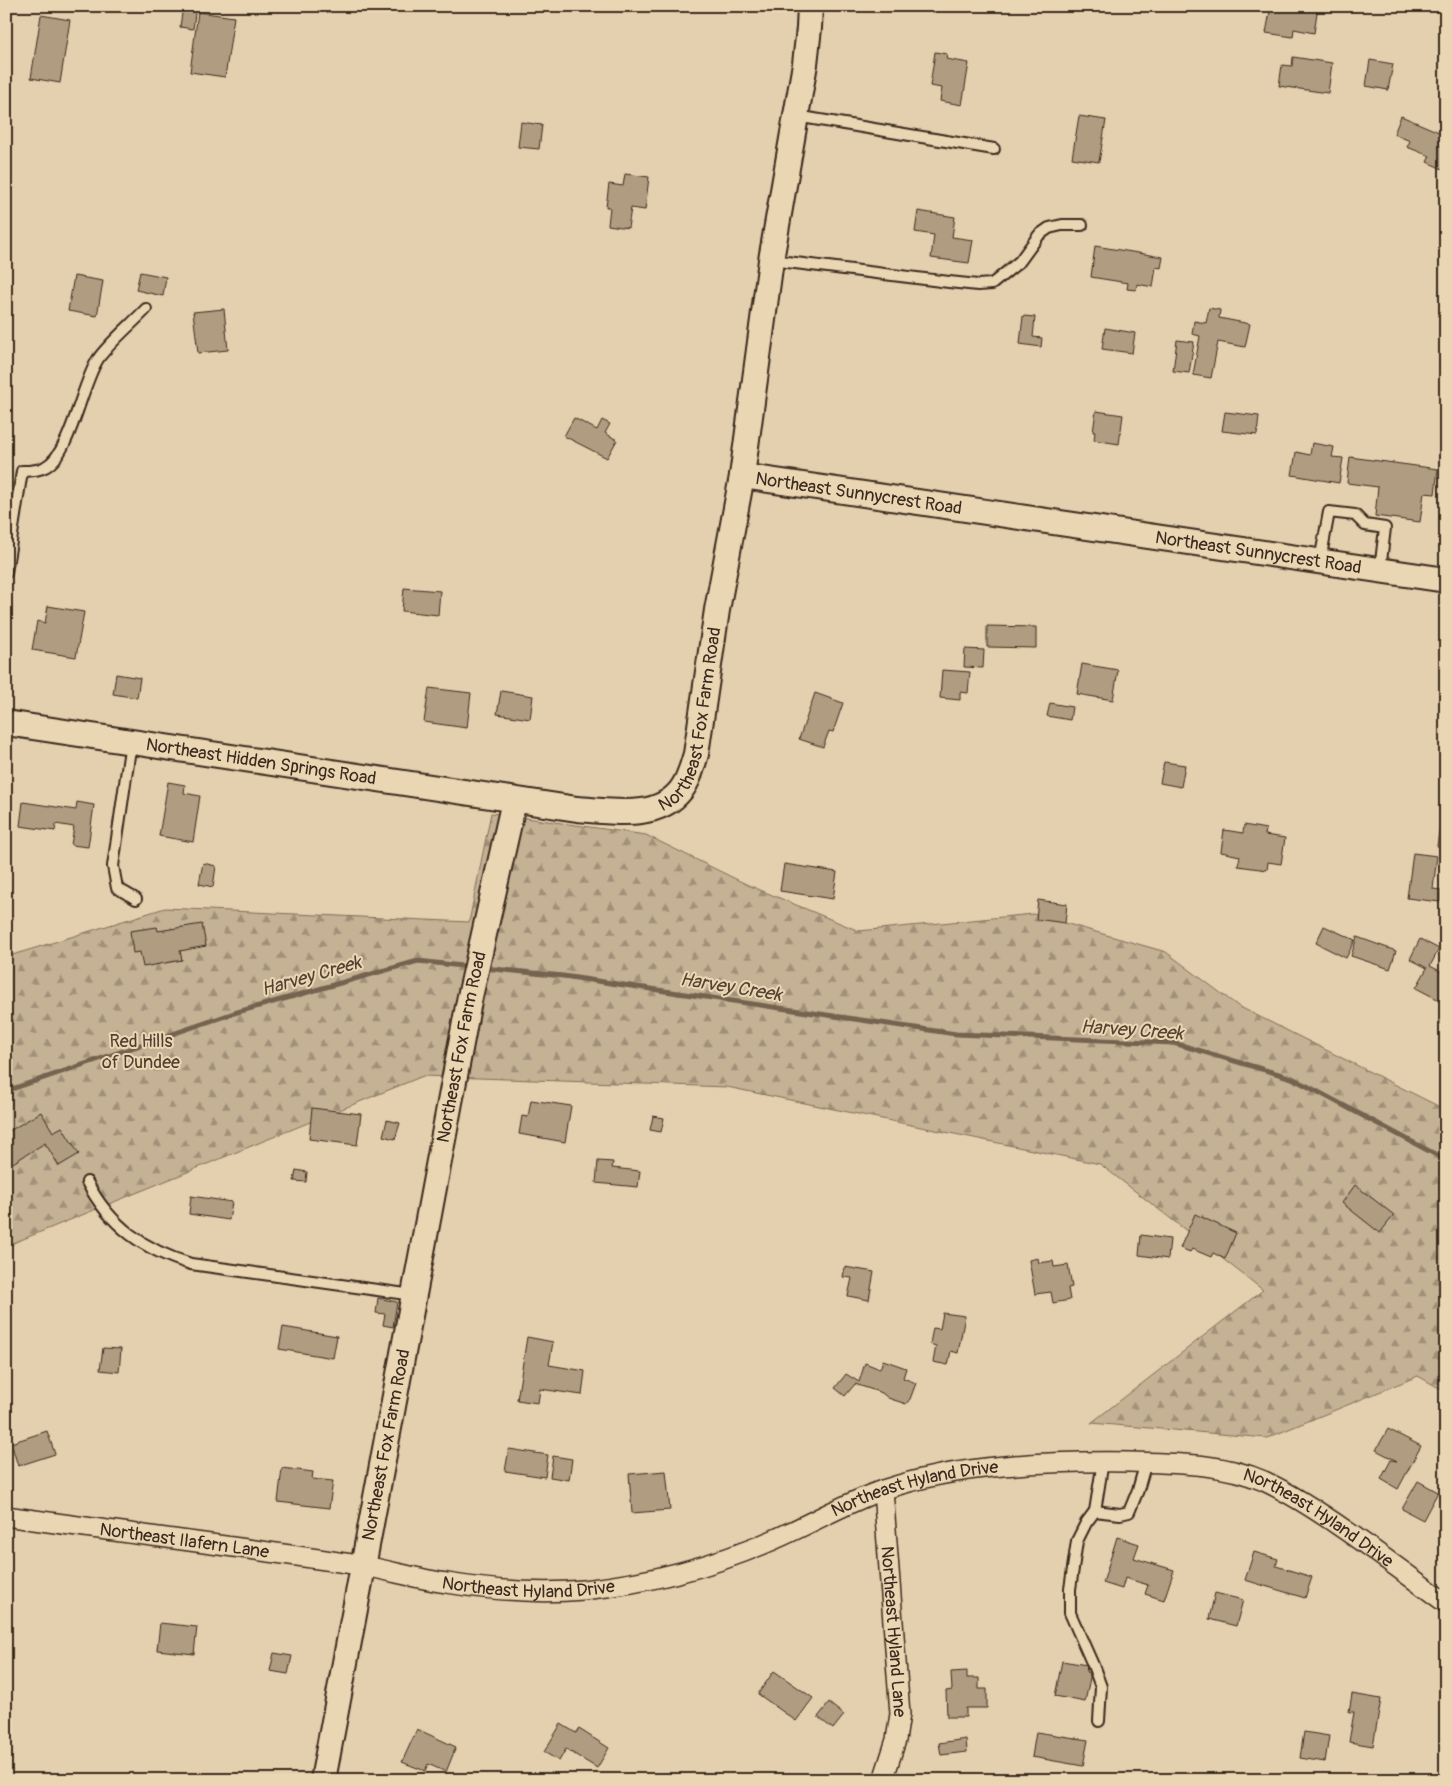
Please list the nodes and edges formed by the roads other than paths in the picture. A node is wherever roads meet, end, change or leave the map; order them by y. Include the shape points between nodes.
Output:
1 (810, 6) edge
2 (796, 116) junction
3 (994, 149) dead end
4 (1082, 225) dead end
5 (771, 260) junction
6 (146, 309) dead end
7 (742, 476) junction
8 (1320, 562) junction
9 (1380, 570) junction
10 (6, 573) edge
11 (1446, 580) edge
12 (6, 723) edge
13 (131, 742) junction
14 (514, 801) junction
15 (136, 899) dead end
16 (87, 1182) dead end
17 (413, 1294) junction
18 (1104, 1461) junction
19 (1146, 1462) junction
20 (883, 1490) junction
21 (1095, 1511) junction
22 (6, 1516) edge
23 (362, 1566) junction
24 (1446, 1603) edge
25 (1099, 1722) dead end
26 (885, 1774) dead end
27 (323, 1780) edge

1 - 2 street, Northeast Sunnycrest Road
2 - 3 lane
2 - 5 street, Northeast Sunnycrest Road
4 - 5 lane via 1049,228 1039,234 1020,260 992,284 978,286
5 - 7 street, Northeast Sunnycrest Road
6 - 10 lane via 99,358 88,377 69,436 53,461 45,468 22,471
7 - 8 street, Northeast Sunnycrest Road
7 - 14 street, Northeast Fox Farm Road via 717,610 696,754 681,790 671,800 649,810 623,812
8 - 9 street, Northeast Sunnycrest Road
8 - 9 lane via 1329,512 1355,515 1365,525 1385,528
9 - 11 street, Northeast Sunnycrest Road
12 - 13 street, Northeast Hidden Springs Road
13 - 14 street, Northeast Hidden Springs Road
13 - 15 lane via 113,866 117,888
14 - 17 street, Northeast Fox Farm Road via 469,1000
16 - 17 lane via 111,1218 166,1257 191,1264
17 - 23 street, Northeast Fox Farm Road
18 - 19 street, Northeast Hyland Drive
18 - 20 street, Northeast Hyland Drive via 980,1469
18 - 21 lane
19 - 21 lane via 1129,1512
19 - 24 street, Northeast Hyland Drive via 1233,1470 1264,1481 1303,1501
20 - 23 street, Northeast Hyland Drive via 714,1563 644,1580 582,1590 482,1588
20 - 26 street, Northeast Hyland Lane via 900,1714
21 - 25 lane via 1077,1541 1070,1613 1101,1687
22 - 23 street, Northeast Ilafern Lane
23 - 27 street, Northeast Fox Farm Road

